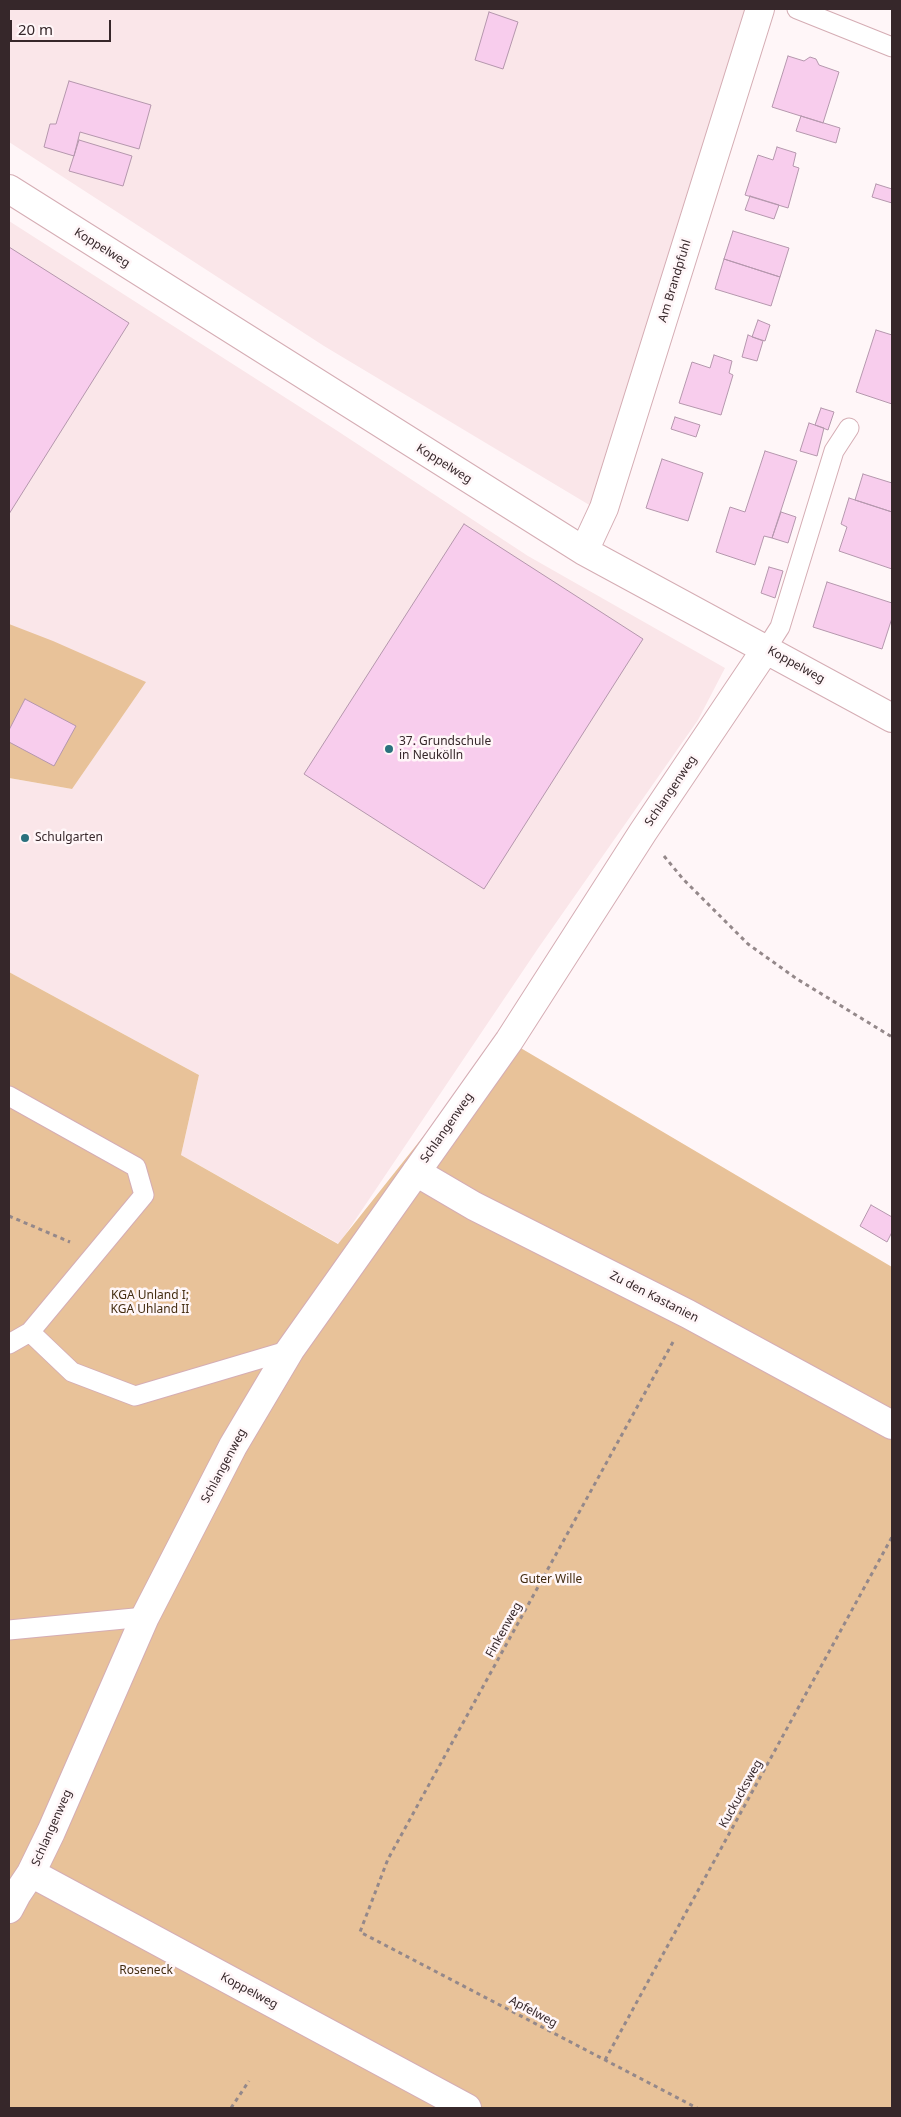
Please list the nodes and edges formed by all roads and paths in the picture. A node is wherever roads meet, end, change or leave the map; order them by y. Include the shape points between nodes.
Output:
1 (760, 9) edge
2 (797, 9) edge
3 (892, 47) edge
4 (9, 189) edge
5 (849, 428) dead end
6 (584, 551) junction
7 (766, 649) junction
8 (892, 718) edge
9 (658, 850) dead end
10 (892, 1037) edge
11 (9, 1096) edge
12 (416, 1172) junction
13 (9, 1216) edge
14 (96, 1253) junction
15 (688, 1314) junction
16 (30, 1332) junction
17 (9, 1344) edge
18 (290, 1350) junction
19 (892, 1425) edge
20 (892, 1537) edge
21 (145, 1617) junction
22 (9, 1630) edge
23 (32, 1874) junction
24 (9, 1909) edge
25 (360, 1932) joint
26 (605, 2060) junction
27 (250, 2081) dead end
28 (231, 2108) edge
29 (467, 2108) edge
30 (697, 2108) edge

1 - 6 street, Am Brandpfuhl via 604,508
2 - 3 lane
4 - 6 street, Koppelweg
5 - 7 lane via 834,451 780,627
6 - 7 street, Koppelweg
7 - 8 street, Koppelweg
7 - 12 street, Schlangenweg via 643,832 509,1041
9 - 10 path via 748,944 797,979
11 - 14 lane via 136,1167 144,1195
12 - 15 street, Zu den Kastanien via 474,1206
12 - 18 street, Schlangenweg
13 - 14 path
14 - 16 lane
15 - 19 street, Zu den Kastanien
15 - 25 path, Finkenweg via 388,1859
16 - 17 lane
16 - 18 lane via 72,1372 135,1396
18 - 21 street, Schlangenweg via 233,1446
20 - 26 path, Kuckucksweg
21 - 22 lane
21 - 23 street, Schlangenweg
23 - 24 street, Schlangenweg
23 - 29 street, Koppelweg
25 - 26 path, Apfelweg
26 - 30 path, Apfelweg
27 - 28 path

